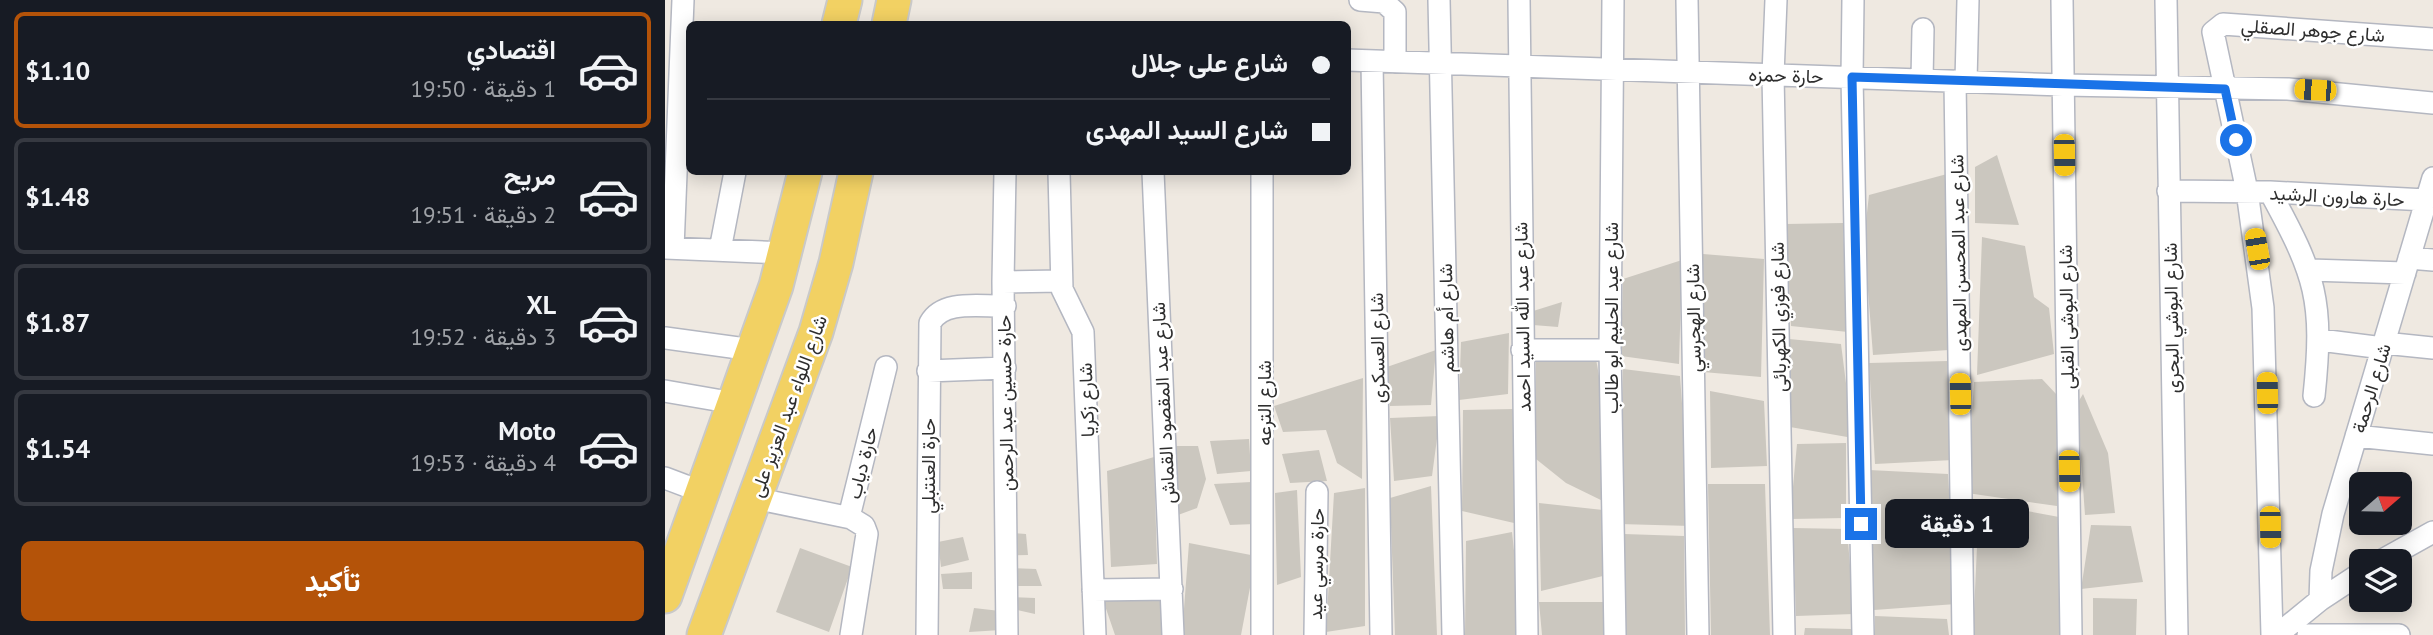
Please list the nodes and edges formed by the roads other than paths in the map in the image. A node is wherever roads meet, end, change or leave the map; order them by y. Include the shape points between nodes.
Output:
1 (683, 0) edge
2 (845, 0) edge
3 (894, 0) edge
4 (1360, 0) edge
5 (1439, 0) edge
6 (1519, 0) edge
7 (1613, 0) edge
8 (1687, 0) edge
9 (1776, 0) edge
10 (1853, 0) edge
11 (1968, 0) edge
12 (2061, 0) edge
13 (2166, 0) edge
14 (840, 21) edge
15 (890, 21) edge
16 (1923, 29) dead end
17 (2433, 39) edge
18 (679, 41) edge
19 (1351, 60) edge
20 (1372, 61) junction
21 (1395, 62) junction
22 (1440, 64) junction
23 (1518, 66) junction
24 (1612, 69) junction
25 (1688, 72) junction
26 (1773, 75) junction
27 (1852, 77) junction
28 (1922, 80) junction
29 (1961, 81) junction
30 (2063, 85) junction
31 (2167, 88) junction
32 (2225, 89) junction
33 (2433, 103) edge
34 (734, 175) edge
35 (804, 175) edge
36 (855, 175) edge
37 (1005, 175) edge
38 (1059, 175) edge
39 (1153, 175) edge
40 (1262, 175) edge
41 (2433, 178) edge
42 (2168, 191) junction
43 (2247, 191) junction
44 (2270, 192) junction
45 (2426, 200) junction
46 (669, 248) edge
47 (720, 250) junction
48 (785, 253) junction
49 (2433, 260) edge
50 (2407, 265) junction
51 (2310, 270) junction
52 (1061, 281) junction
53 (1003, 282) junction
54 (1005, 306) junction
55 (665, 338) edge
56 (2320, 340) junction
57 (2383, 345) junction
58 (2433, 348) edge
59 (1522, 349) junction
60 (753, 350) junction
61 (1610, 350) junction
62 (887, 367) dead end
63 (1005, 368) junction
64 (928, 371) junction
65 (665, 391) edge
66 (2314, 396) dead end
67 (734, 403) junction
68 (2356, 436) junction
69 (2433, 444) edge
70 (665, 478) edge
71 (702, 492) junction
72 (1317, 492) dead end
73 (754, 498) junction
74 (851, 518) junction
75 (2433, 531) edge
76 (2402, 549) edge
77 (2349, 581) edge
78 (1171, 589) junction
79 (1093, 590) junction
80 (665, 592) edge
81 (2319, 600) junction
82 (704, 635) edge
83 (851, 635) edge
84 (927, 635) edge
85 (1007, 635) edge
86 (1095, 635) edge
87 (1173, 635) edge
88 (1262, 635) edge
89 (1315, 635) edge
90 (1381, 635) edge
91 (1453, 635) edge
92 (1527, 635) edge
93 (1615, 635) edge
94 (1698, 635) edge
95 (1784, 635) edge
96 (1863, 635) edge
97 (1963, 635) edge
98 (2071, 635) edge
99 (2177, 635) edge
100 (2274, 635) edge
101 (2308, 635) edge
102 (2399, 635) edge

1 - 18 street
2 - 14 main road
3 - 15 main road
4 - 21 street via 1384,2 1395,12
5 - 22 street, شارع أم هاشم
6 - 23 street, شارع عبد الله السيد احمد
7 - 24 street, شارع عبد الحليم ابو طالب
8 - 25 street, شارع الهجرسي
9 - 26 street, شارع فوزي الكهربائى
10 - 27 street
11 - 29 street, شارع عبد المحسن المهدى
12 - 30 street, شارع البوشى القبلى
13 - 31 street, شارع البوشي البحرى
16 - 28 street
17 - 32 street, شارع جوهر الصقلي via 2223,24 2213,36
18 - 46 street
19 - 20 street, حارة حمزه
20 - 21 street, حارة حمزه
20 - 90 street, شارع العسكرى
21 - 22 street, حارة حمزه
22 - 23 street, حارة حمزه
22 - 91 street, شارع أم هاشم
23 - 24 street, حارة حمزه
23 - 59 street, شارع عبد الله السيد احمد
24 - 25 street, حارة حمزه
24 - 61 street, شارع عبد الحليم ابو طالب
25 - 26 street, حارة حمزه
25 - 94 street, شارع الهجرسي
26 - 27 street, حارة حمزه
26 - 95 street, شارع فوزي الكهربائى
27 - 28 street, حارة حمزه
27 - 96 street
28 - 29 street, حارة حمزه
29 - 30 street, حارة حمزه
29 - 97 street, شارع عبد المحسن المهدى
30 - 31 street, حارة حمزه
30 - 98 street, شارع البوشى القبلى
31 - 32 street, حارة حمزه
31 - 42 street, شارع البوشي البحرى
32 - 33 street, حارة حمزه via 2343,92
32 - 43 street
34 - 47 street
35 - 48 main road
36 - 73 main road, شارع اللواء عبد العزيز على via 816,332
37 - 53 street, حارة حسين عبد الرحمن
38 - 52 street, شارع زكريا
39 - 78 street, شارع عبد المقصود القماش
40 - 88 street, شارع الترعه
41 - 45 street, شارع الرحمة
42 - 43 street, حارة هارون الرشيد
42 - 99 street, شارع البوشي البحرى
43 - 44 street, حارة هارون الرشيد
43 - 100 street via 2264,319
44 - 45 street, حارة هارون الرشيد
44 - 51 street
45 - 50 street, شارع الرحمة
46 - 47 street
47 - 48 street
48 - 60 main road
49 - 50 street
50 - 51 street
50 - 57 street, شارع الرحمة
51 - 56 street
52 - 53 street
52 - 79 street, شارع زكريا via 1064,299 1083,332
53 - 54 street, حارة حسين عبد الرحمن
54 - 63 street, حارة حسين عبد الرحمن
54 - 64 street, حارة العنتبلي via 950,308 938,313 930,323
55 - 60 street
56 - 57 street
56 - 66 street
57 - 58 street
57 - 68 street, شارع الرحمة
59 - 61 street
59 - 92 street, شارع عبد الله السيد احمد
60 - 67 main road
61 - 93 street, شارع عبد الحليم ابو طالب
62 - 74 street, حارة دياب
63 - 64 street
63 - 85 street, حارة حسين عبد الرحمن
64 - 84 street, حارة العنتبلي
65 - 67 street
67 - 71 main road
68 - 69 street
68 - 81 street, شارع الرحمة via 2326,542
70 - 71 street
71 - 80 main road
72 - 89 street, حارة مرسي عيد
73 - 74 street
73 - 82 main road, شارع اللواء عبد العزيز على
74 - 83 street, حارة دياب via 861,523 867,534
75 - 76 street
77 - 81 street
78 - 79 street
78 - 87 street, شارع عبد المقصود القماش
79 - 86 street, شارع زكريا
81 - 100 street
101 - 102 street

